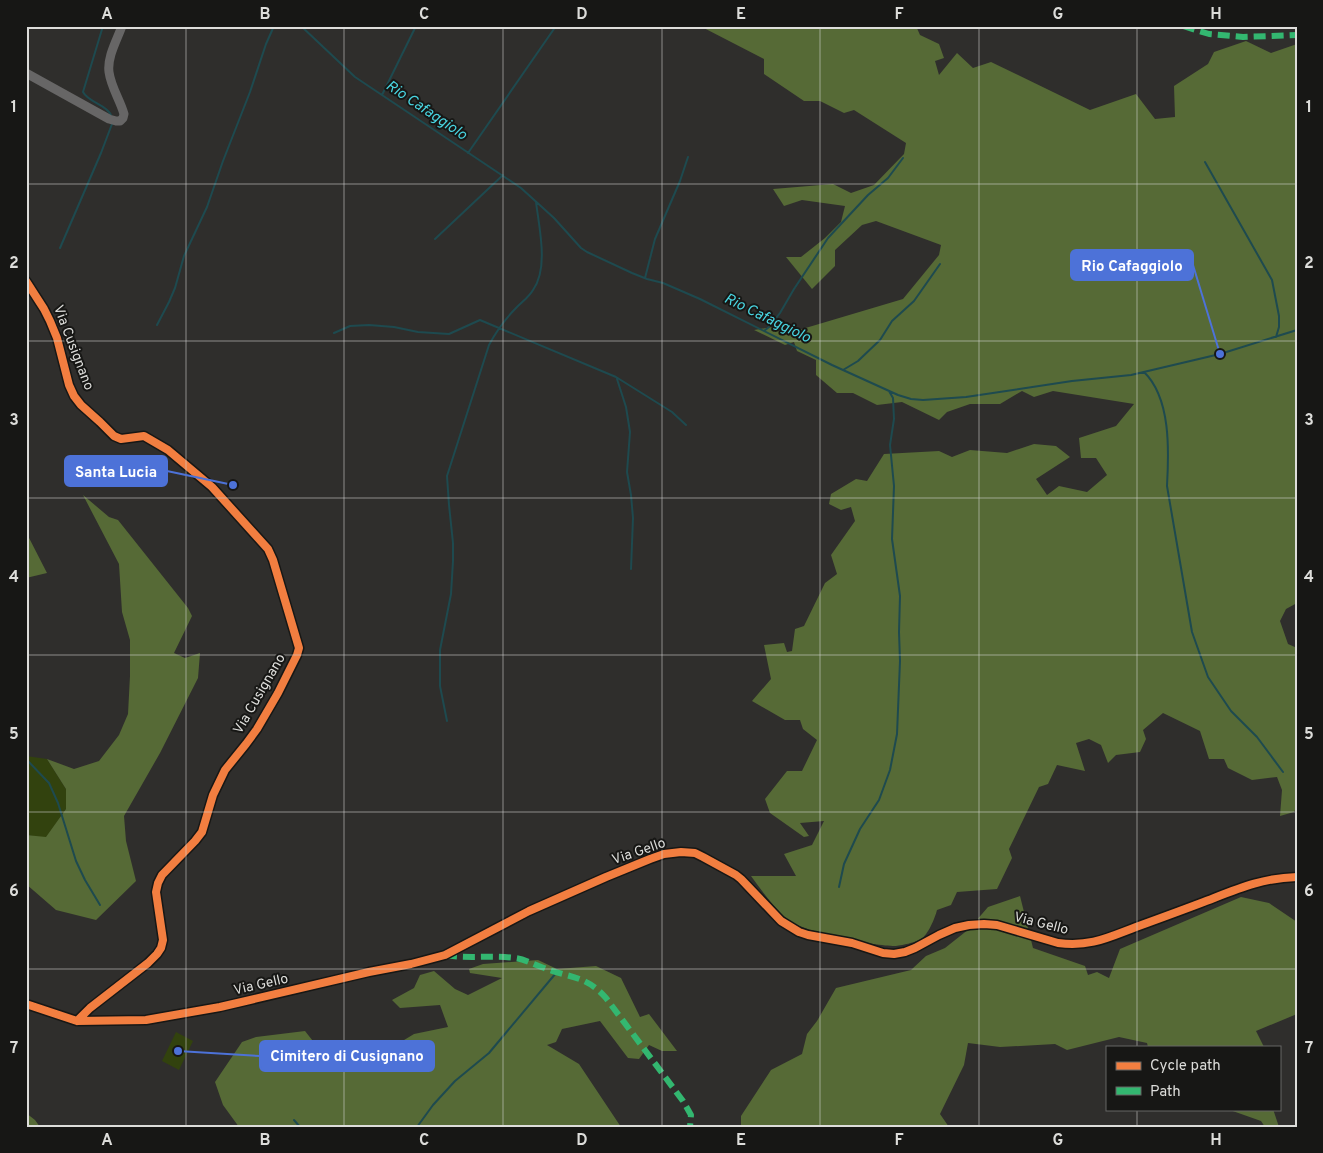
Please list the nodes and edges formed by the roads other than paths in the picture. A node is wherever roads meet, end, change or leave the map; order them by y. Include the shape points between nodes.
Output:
1 (122, 26) edge
2 (26, 74) edge
3 (26, 281) edge
4 (1297, 877) edge
5 (26, 1004) edge
6 (78, 1020) junction

1 - 2 street via 109,64 111,80 124,114 120,121 109,119
3 - 6 street, Via Cusignano via 50,321 69,385 81,405 114,436 121,439 144,436 168,450 212,487 268,549 299,648 278,694 219,782 202,832 158,883 161,948 148,963
4 - 6 street, Via Gello via 1273,878 1248,885 1088,944 1058,943 998,926 977,924 948,931 905,952 888,954 799,932 781,921 730,871 695,853 672,853 650,859 551,901 445,955 220,1007 146,1020
5 - 6 street, Via Gello

